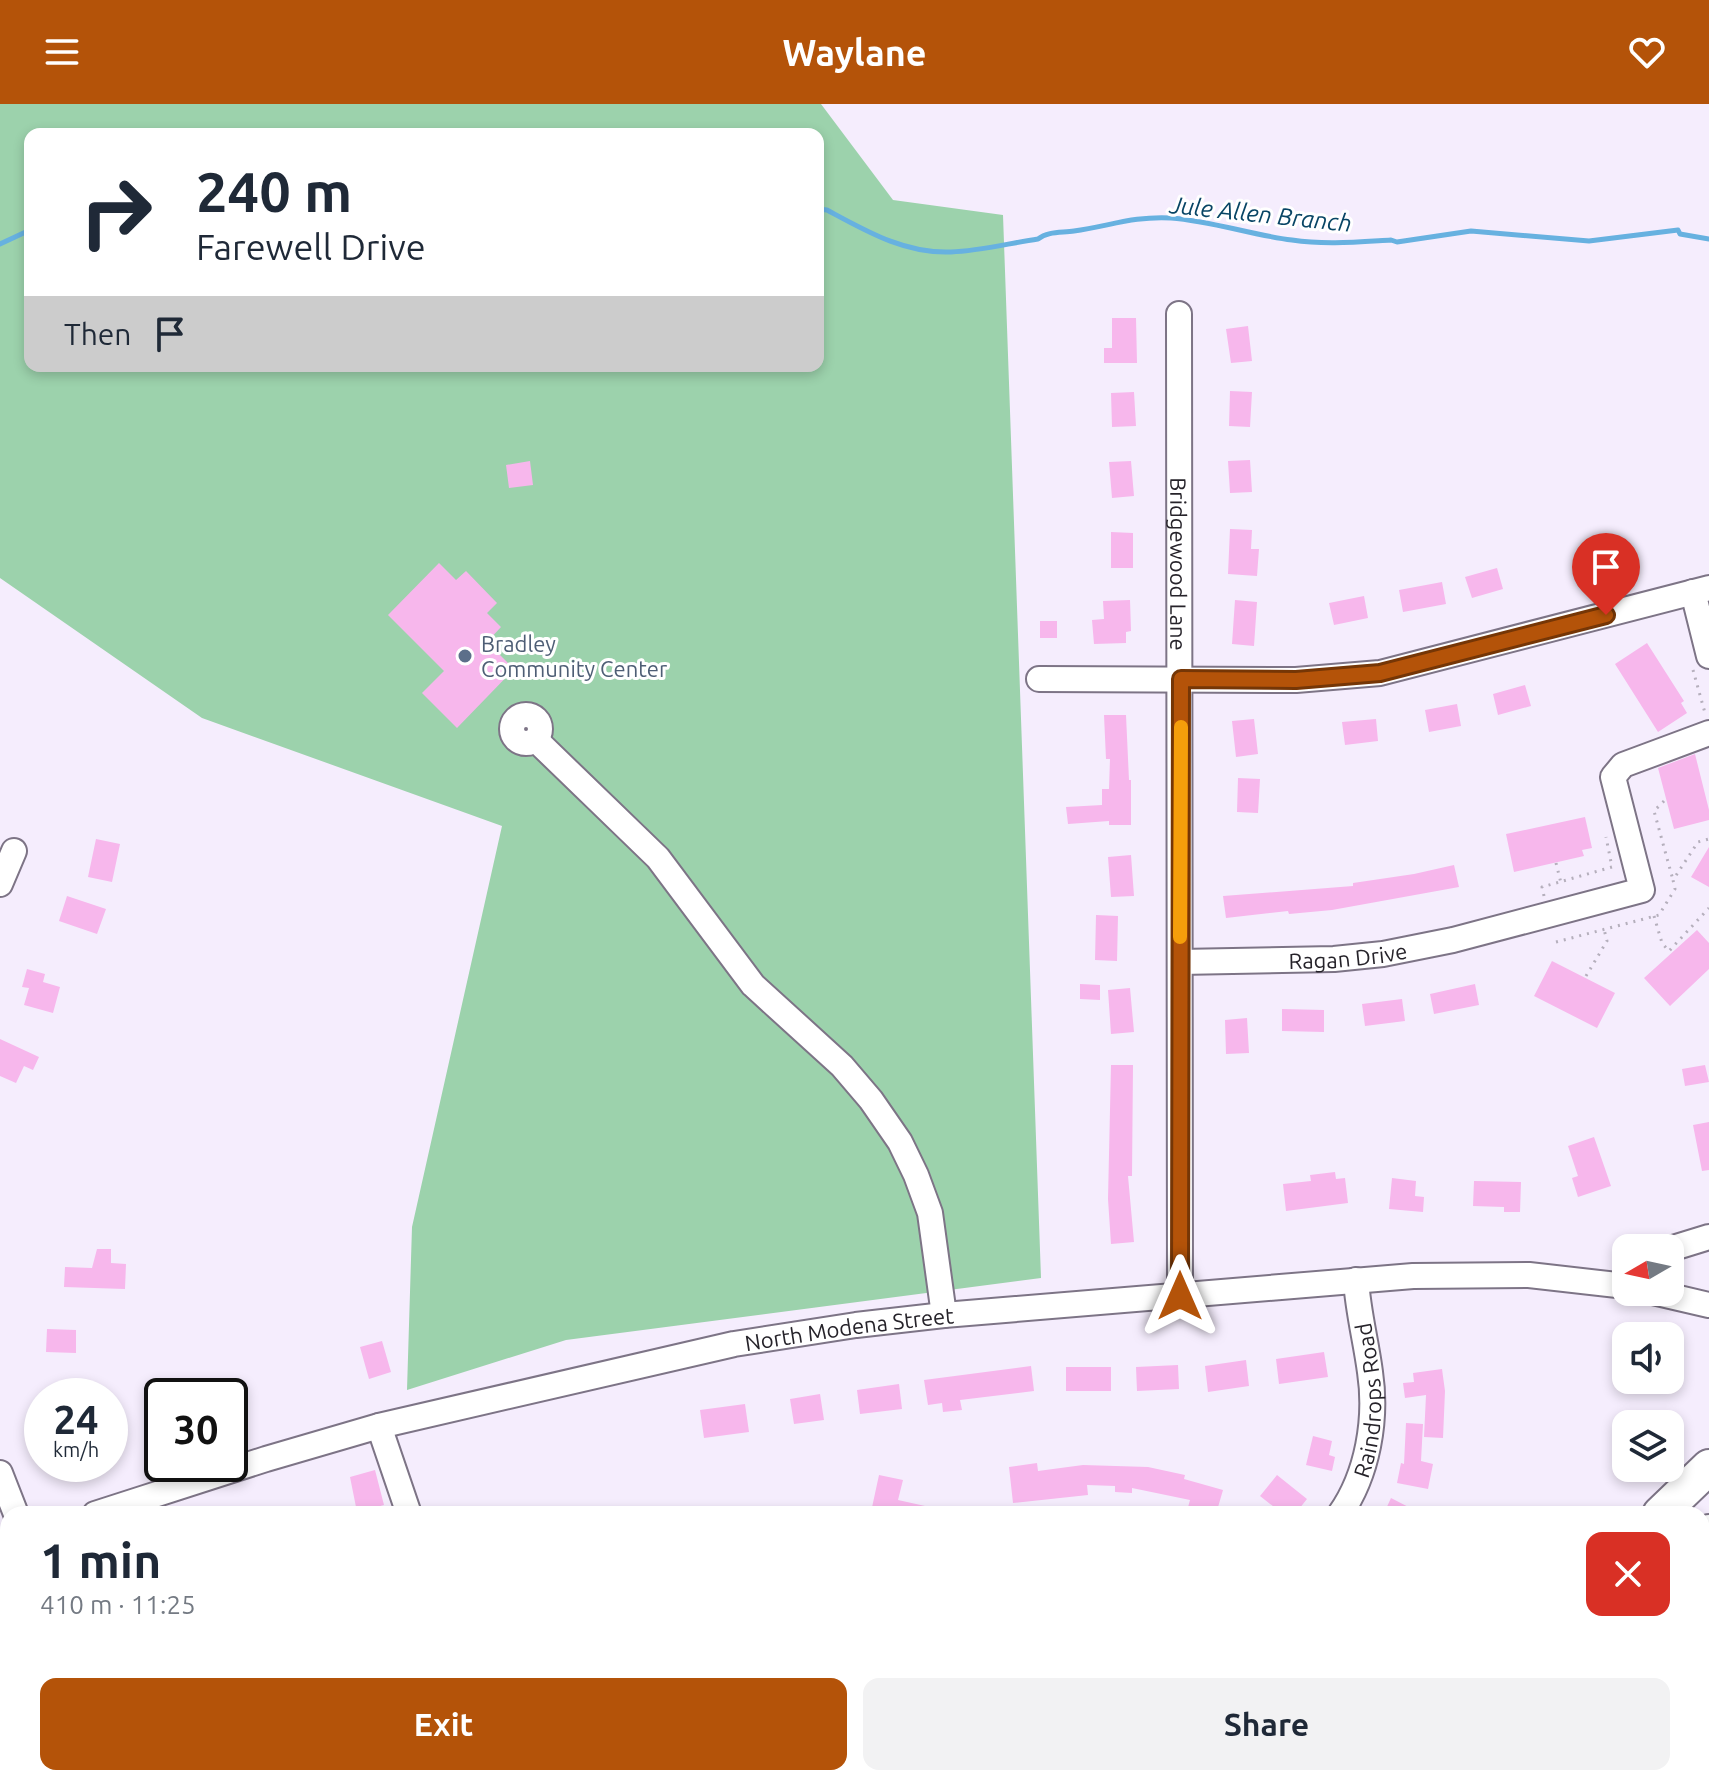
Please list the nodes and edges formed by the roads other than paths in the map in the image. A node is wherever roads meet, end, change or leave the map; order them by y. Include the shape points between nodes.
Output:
1 (1179, 314) dead end
2 (1701, 590) edge
3 (1699, 656) edge
4 (1039, 679) dead end
5 (1181, 679) junction
6 (1708, 725) edge
7 (536, 740) dead end
8 (14, 851) dead end
9 (0, 884) edge
10 (1180, 962) junction
11 (1709, 1237) edge
12 (1684, 1245) edge
13 (1356, 1280) junction
14 (1612, 1284) edge
15 (1180, 1296) junction
16 (1684, 1299) edge
17 (1709, 1305) edge
18 (944, 1315) junction
19 (379, 1426) junction
20 (1709, 1467) edge
21 (0, 1473) edge
22 (13, 1506) edge
23 (120, 1506) edge
24 (406, 1506) edge
25 (1346, 1506) edge
26 (1668, 1506) edge

1 - 5 street, Bridgewood Lane
2 - 3 street
2 - 5 street via 1380,673 1296,680
4 - 5 street
5 - 10 street, Bridgewood Lane
6 - 10 street, Ragan Drive via 1623,765 1613,777 1642,890 1383,954
7 - 18 street via 658,858 753,985 834,1058 871,1100 900,1142 930,1213
8 - 9 street
10 - 15 street, Bridgewood Lane
11 - 12 street
13 - 14 street, North Modena Street via 1529,1275
13 - 15 street, North Modena Street
13 - 25 street, Raindrops Road via 1372,1414 1365,1464
15 - 18 street, North Modena Street
16 - 17 street
18 - 19 street, North Modena Street via 734,1344
19 - 23 street, North Modena Street
19 - 24 street
20 - 26 highway
21 - 22 street

